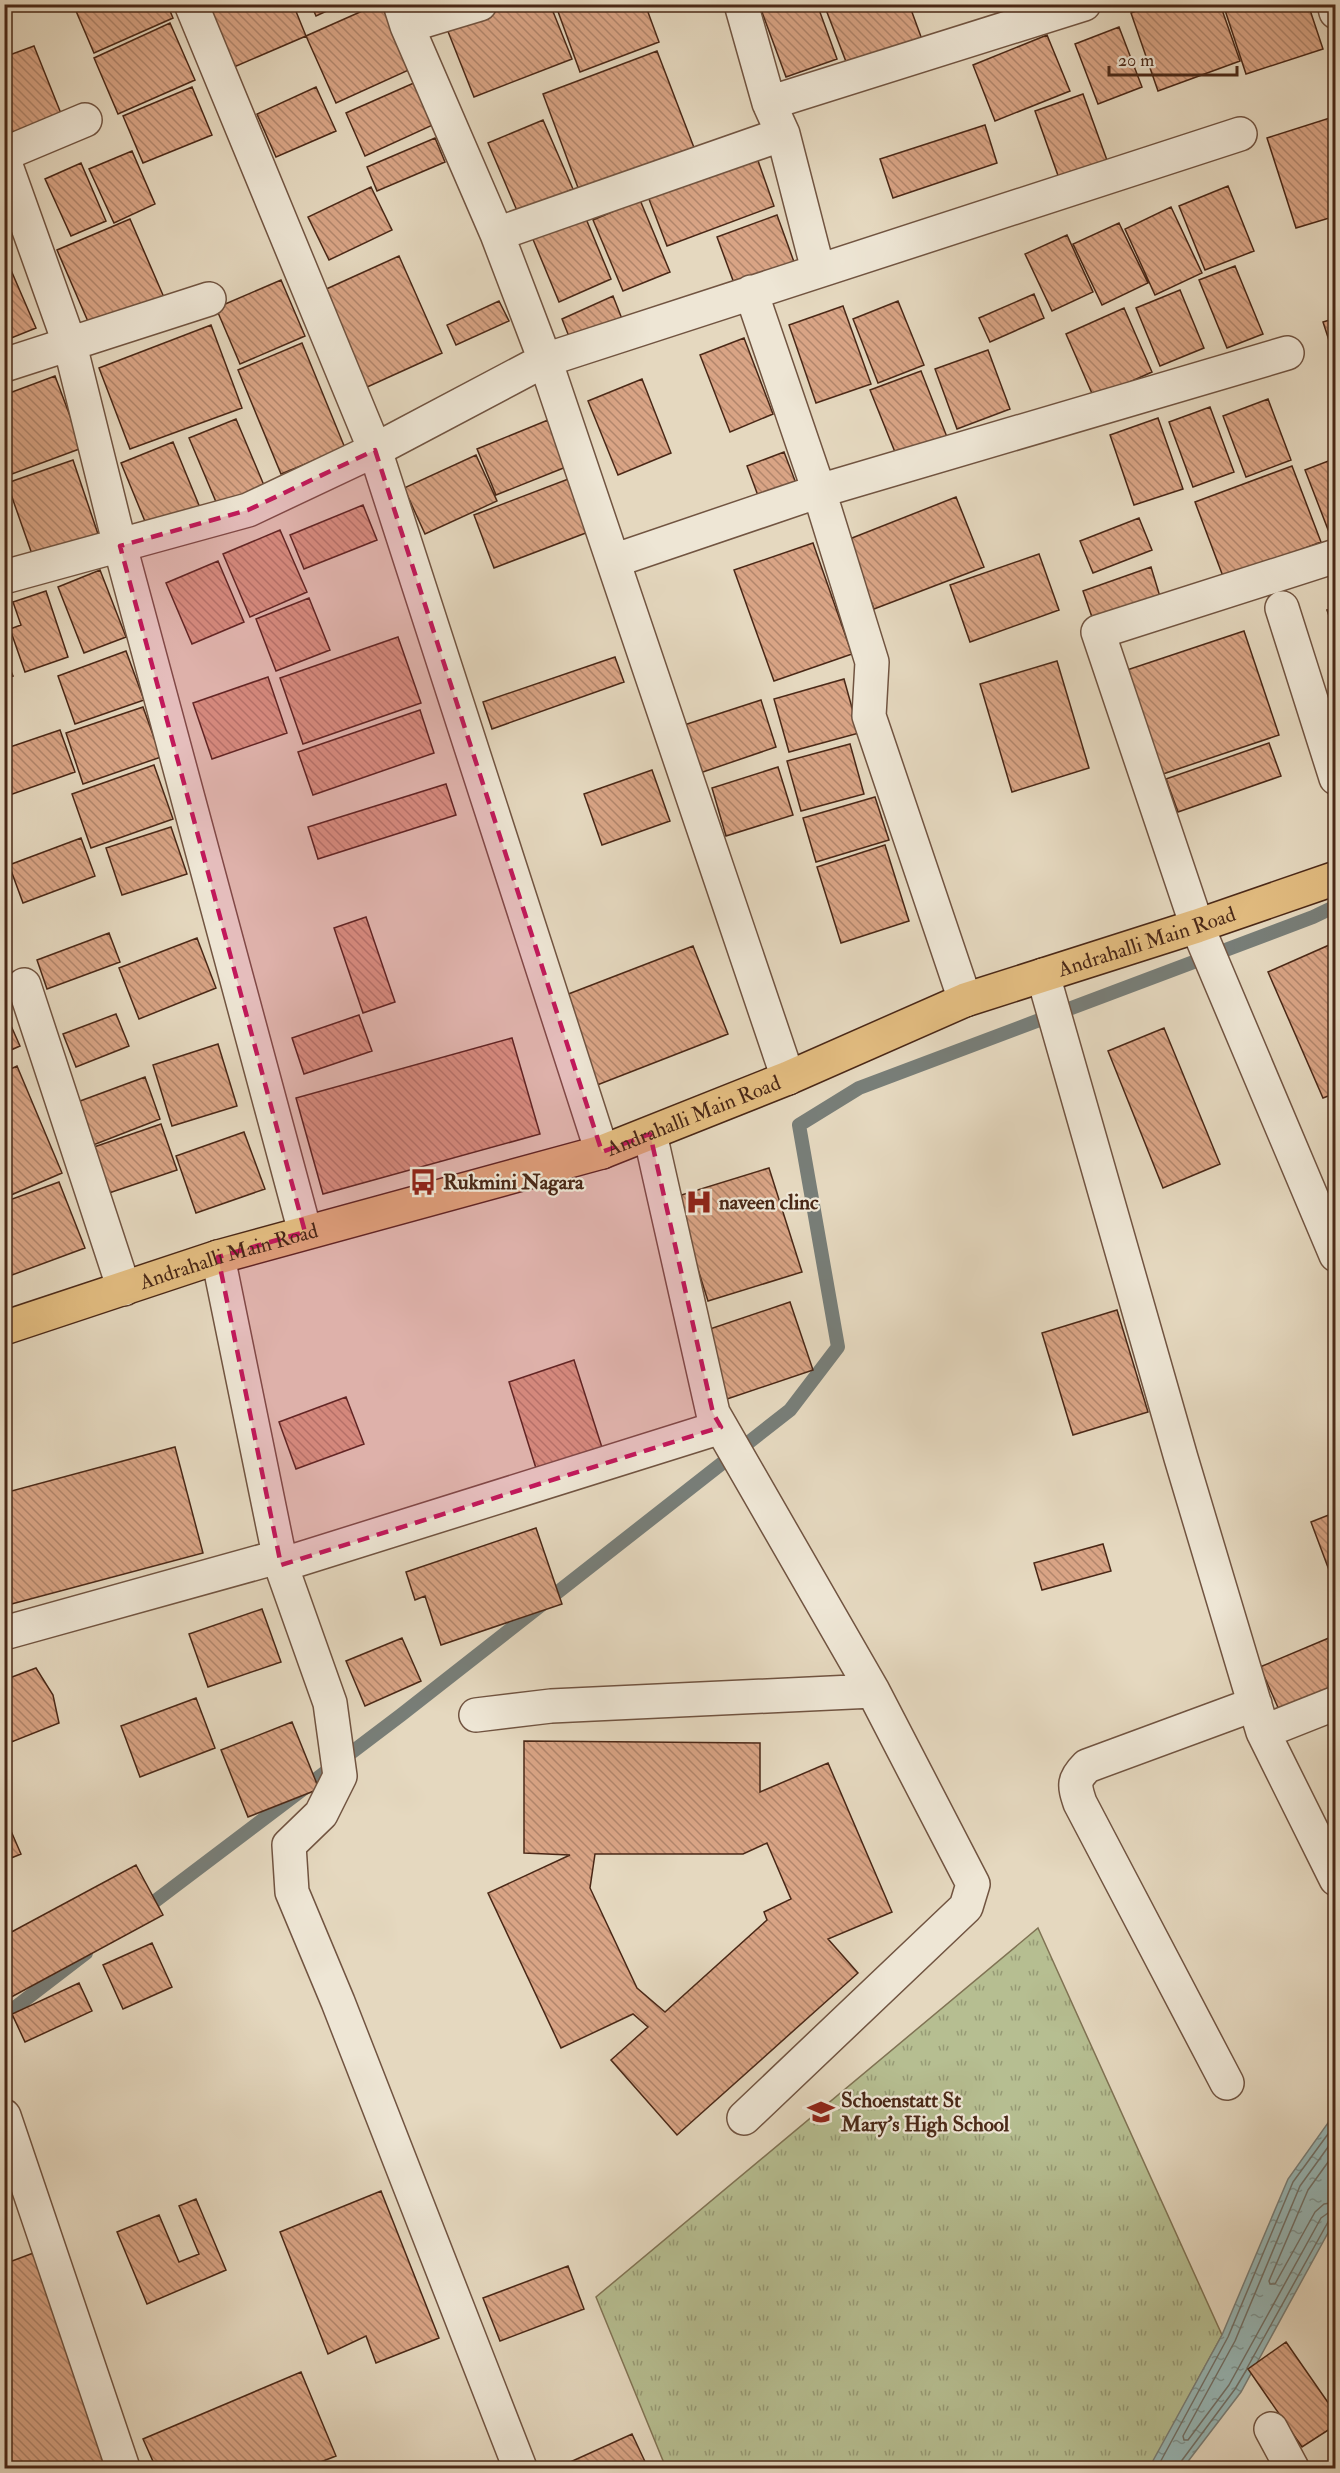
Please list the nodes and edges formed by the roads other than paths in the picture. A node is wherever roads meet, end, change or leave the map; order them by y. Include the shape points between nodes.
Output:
1 (191, 4) edge
2 (480, 4) edge
3 (741, 4) edge
4 (1084, 4) edge
5 (1334, 4) edge
6 (1335, 12) edge
7 (403, 15) edge
8 (769, 104) junction
9 (86, 120) dead end
10 (783, 134) junction
11 (1240, 134) dead end
12 (4, 154) edge
13 (4, 160) edge
14 (497, 234) junction
15 (818, 270) junction
16 (751, 292) junction
17 (209, 299) dead end
18 (70, 345) junction
19 (1287, 353) dead end
20 (545, 360) junction
21 (4, 365) edge
22 (375, 450) junction
23 (819, 491) junction
24 (120, 546) junction
25 (1335, 556) edge
26 (613, 561) junction
27 (4, 577) edge
28 (1282, 608) dead end
29 (1335, 778) edge
30 (1335, 878) edge
31 (1197, 926) junction
32 (1043, 975) junction
33 (24, 985) dead end
34 (965, 1000) junction
35 (788, 1078) junction
36 (650, 1134) junction
37 (602, 1152) junction
38 (305, 1232) junction
39 (1335, 1255) edge
40 (218, 1257) junction
41 (124, 1289) junction
42 (4, 1328) edge
43 (721, 1427) junction
44 (281, 1560) junction
45 (4, 1633) edge
46 (873, 1690) junction
47 (1335, 1702) edge
48 (476, 1715) dead end
49 (1259, 1718) junction
50 (1335, 1879) edge
51 (1227, 2083) dead end
52 (4, 2116) edge
53 (744, 2118) dead end
54 (1271, 2429) dead end
55 (123, 2469) edge
56 (520, 2469) edge
57 (1292, 2469) edge

1 - 22 street
2 - 7 street
3 - 8 street
4 - 8 street
5 - 6 street
7 - 14 street
8 - 10 street
9 - 12 street
10 - 14 street
10 - 15 street
11 - 15 street
13 - 18 street
14 - 20 street
15 - 16 street
16 - 20 street
16 - 23 street
17 - 18 street
18 - 21 street
18 - 24 street
19 - 23 street
20 - 22 street
20 - 26 street
22 - 24 street via 248,510
22 - 37 street
23 - 26 street
23 - 34 street via 872,662 869,716
24 - 27 street
24 - 38 street
25 - 31 street via 1098,632
26 - 35 street
28 - 29 street
30 - 31 main road, Andrahalli Main Road
31 - 32 main road, Andrahalli Main Road
31 - 39 street
32 - 34 main road, Andrahalli Main Road
32 - 49 street
33 - 41 street
34 - 35 main road, Andrahalli Main Road
35 - 36 main road, Andrahalli Main Road
36 - 37 main road, Andrahalli Main Road
36 - 43 street via 712,1413
37 - 38 main road, Andrahalli Main Road
38 - 40 main road, Andrahalli Main Road
40 - 41 main road, Andrahalli Main Road
40 - 44 street
41 - 42 main road, Andrahalli Main Road
43 - 44 street
43 - 46 street
44 - 45 street
44 - 56 street via 330,1703 340,1776 321,1814 289,1845 292,1892 351,2033
46 - 48 street via 551,1706
46 - 53 street via 974,1884 966,1907
47 - 49 street
49 - 50 street
49 - 51 street via 1088,1766 1078,1775 1075,1788
52 - 55 street
54 - 57 street

